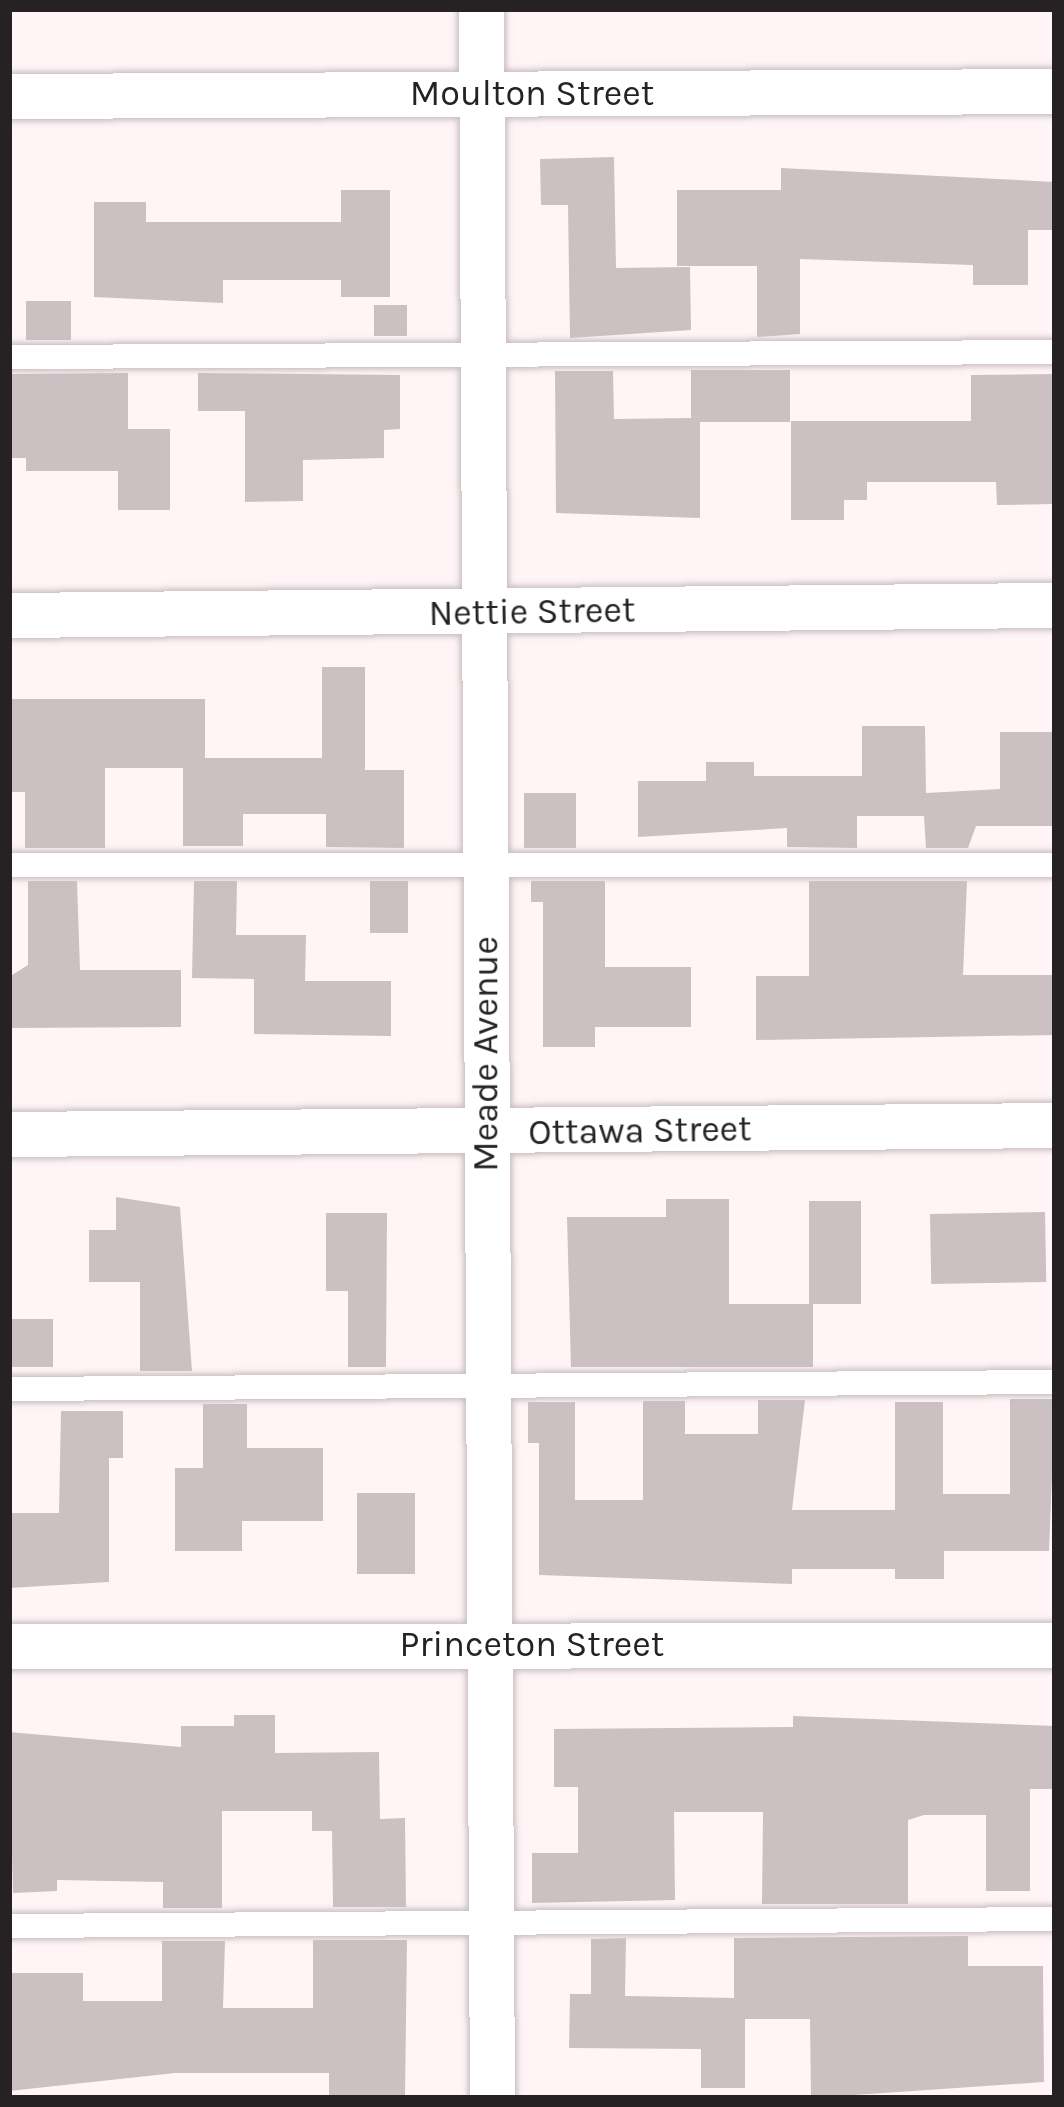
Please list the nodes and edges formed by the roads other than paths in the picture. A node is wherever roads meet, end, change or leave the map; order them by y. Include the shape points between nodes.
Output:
1 (481, 9) edge
2 (1055, 91) edge
3 (481, 95) junction
4 (9, 96) edge
5 (1055, 352) edge
6 (482, 356) junction
7 (9, 358) edge
8 (1055, 605) edge
9 (484, 613) junction
10 (9, 615) edge
11 (9, 865) edge
12 (485, 865) junction
13 (1055, 865) edge
14 (1055, 1125) edge
15 (9, 1134) edge
16 (486, 1134) junction
17 (1055, 1382) edge
18 (488, 1387) junction
19 (9, 1389) edge
20 (489, 1645) junction
21 (1055, 1645) edge
22 (9, 1646) edge
23 (1055, 1919) edge
24 (491, 1923) junction
25 (9, 1926) edge
26 (492, 2098) edge

1 - 3 street, Meade Avenue
2 - 3 street, Moulton Street
3 - 4 street, Moulton Street
3 - 6 street, Meade Avenue
5 - 6 lane
6 - 7 lane
6 - 9 street, Meade Avenue
8 - 9 street, Nettie Street
9 - 10 street, Nettie Street
9 - 12 street, Meade Avenue
11 - 12 lane
12 - 13 lane
12 - 16 street, Meade Avenue
14 - 16 street, Ottawa Street
15 - 16 street, Ottawa Street
16 - 18 street, Meade Avenue
17 - 18 lane
18 - 19 lane
18 - 20 street, Meade Avenue
20 - 21 street, Princeton Street
20 - 22 street, Princeton Street
20 - 24 street, Meade Avenue
23 - 24 lane
24 - 25 lane
24 - 26 street, Meade Avenue

